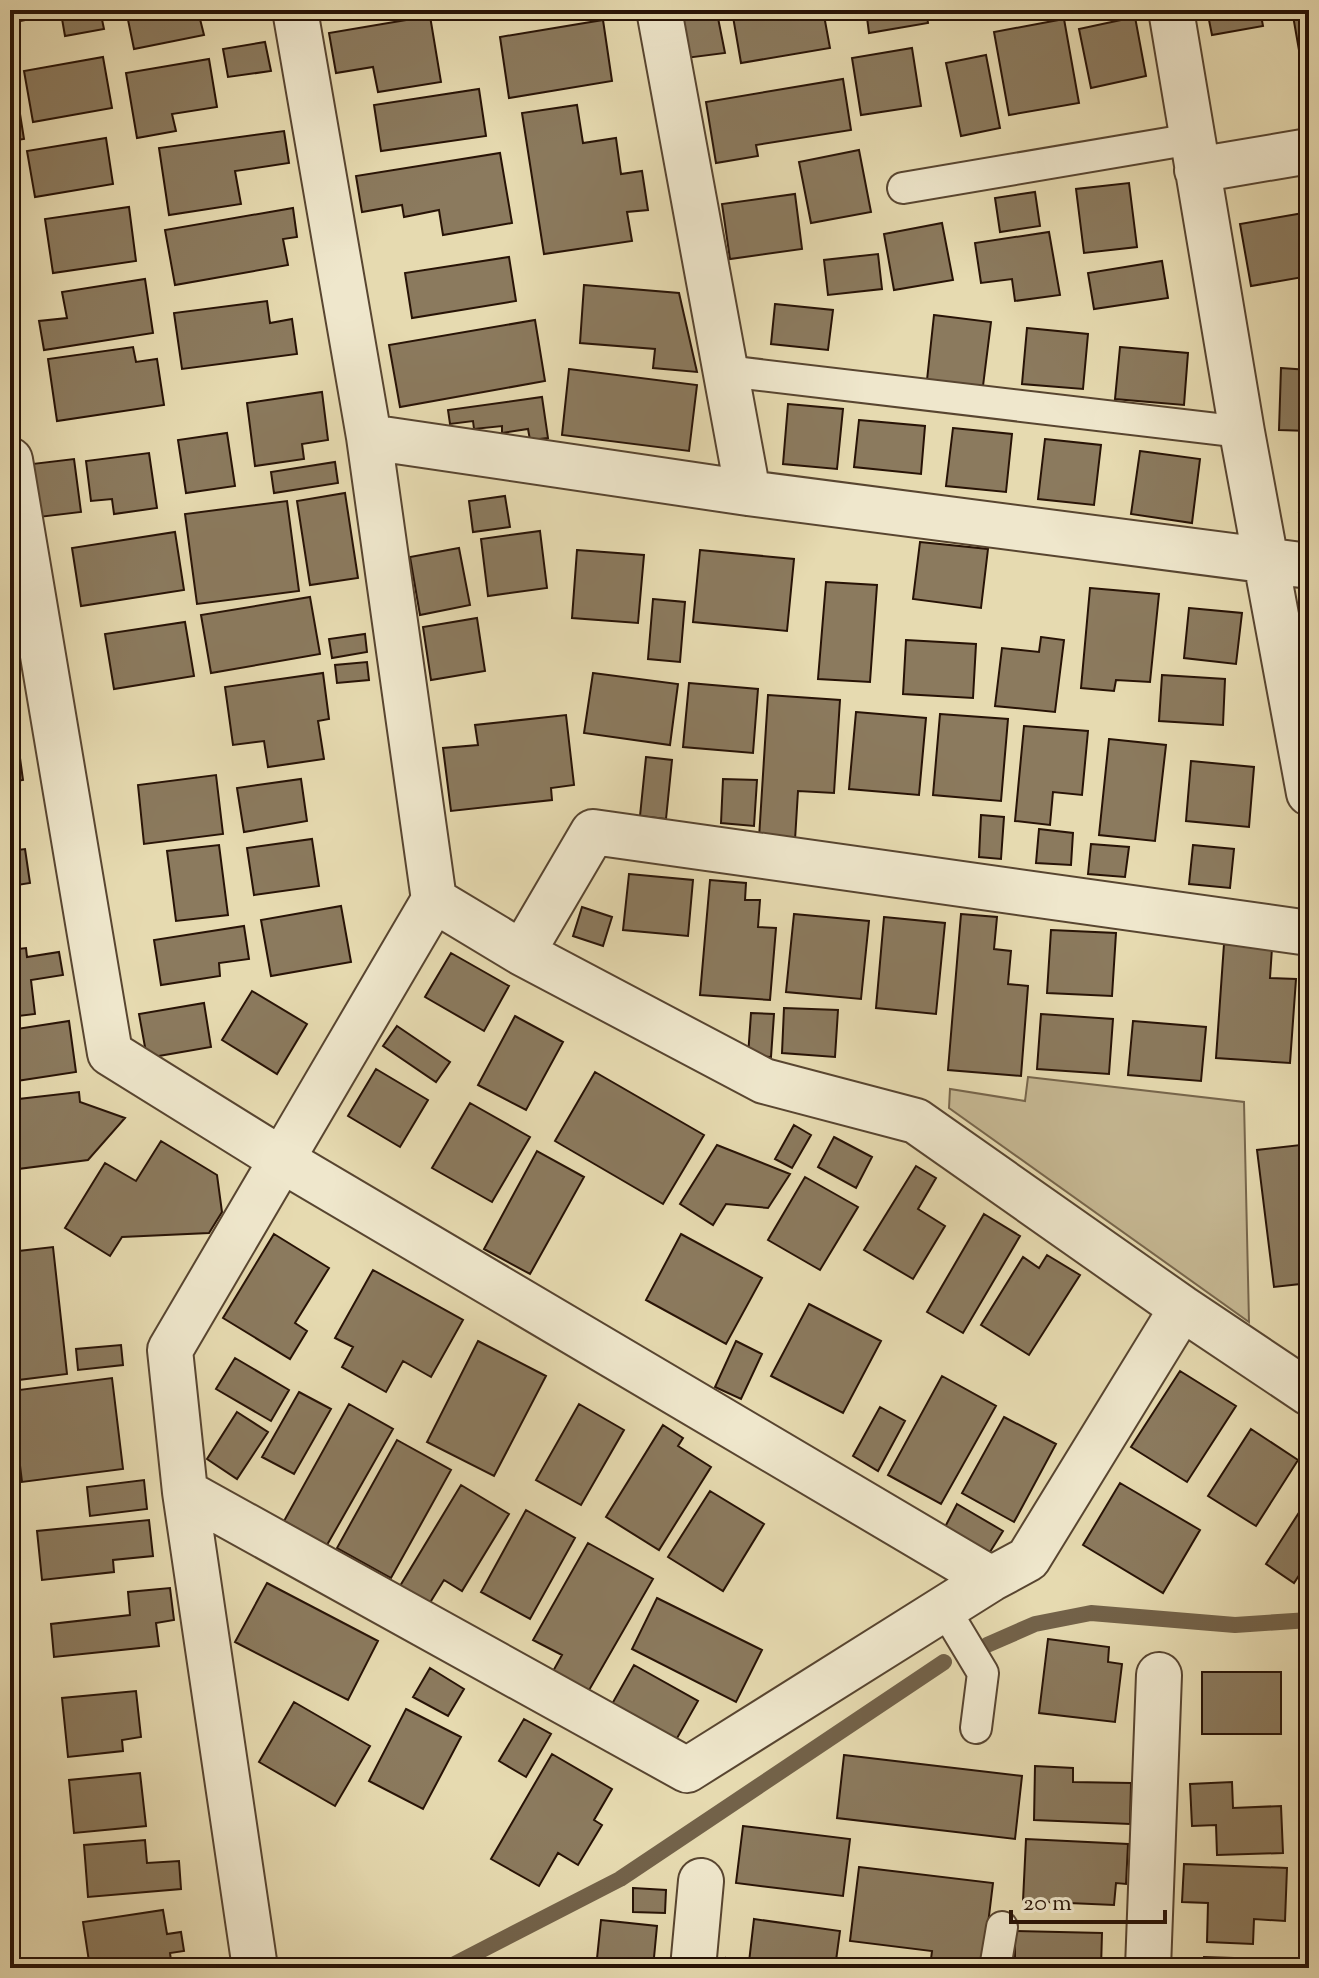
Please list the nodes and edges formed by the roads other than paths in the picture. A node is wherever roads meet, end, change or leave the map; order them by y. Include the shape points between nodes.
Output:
1 (295, 10) edge
2 (659, 10) edge
3 (1171, 10) edge
4 (1309, 151) edge
5 (1195, 155) junction
6 (903, 188) dead end
7 (726, 371) junction
8 (1242, 432) junction
9 (369, 437) junction
10 (10, 460) edge
11 (748, 493) junction
12 (1288, 563) edge
13 (1309, 793) edge
14 (434, 900) junction
15 (1309, 933) edge
16 (522, 953) junction
17 (282, 1160) junction
18 (1182, 1308) junction
19 (1309, 1393) edge
20 (185, 1492) junction
21 (991, 1579) junction
22 (944, 1608) junction
23 (1159, 1675) dead end
24 (976, 1728) dead end
25 (701, 1881) dead end
26 (1002, 1927) dead end
27 (255, 1968) edge
28 (693, 1968) edge
29 (995, 1968) edge
30 (1148, 1968) edge

1 - 9 street
2 - 7 street
3 - 5 street
4 - 5 street
5 - 6 lane
5 - 8 street
7 - 8 lane
7 - 11 street
8 - 12 street
9 - 11 street
9 - 14 street
10 - 17 street via 110,1053
11 - 12 street
12 - 13 street
14 - 16 street
14 - 17 street
15 - 16 street via 593,832
16 - 18 street via 764,1081 916,1121
17 - 20 street via 170,1350
17 - 21 street
18 - 19 street
18 - 21 street via 1028,1559
20 - 22 street via 687,1770
20 - 27 street
21 - 22 street
22 - 24 lane via 983,1673
23 - 30 street
25 - 28 street
26 - 29 lane

